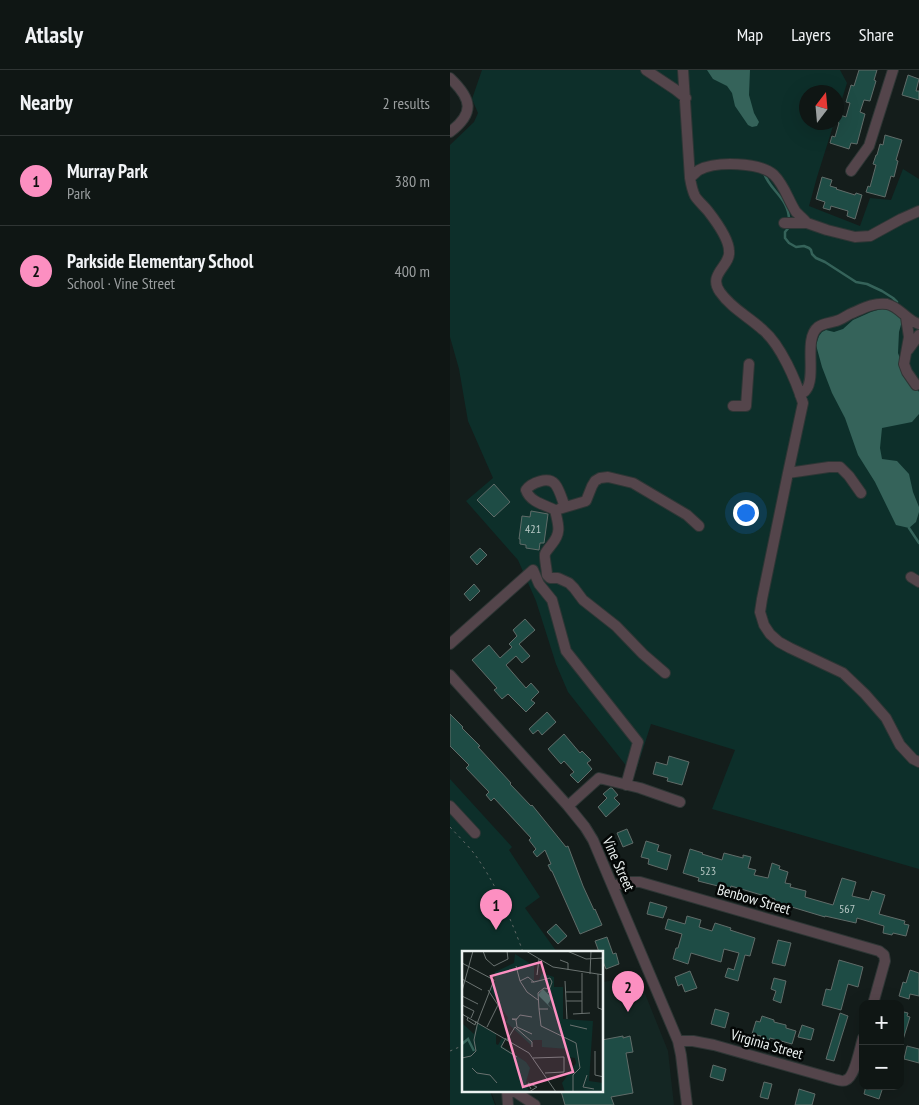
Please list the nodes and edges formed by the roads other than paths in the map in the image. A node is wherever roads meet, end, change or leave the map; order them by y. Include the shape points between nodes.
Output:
1 (646, 70) edge
2 (683, 70) edge
3 (893, 70) edge
4 (450, 78) edge
5 (686, 98) junction
6 (450, 132) edge
7 (851, 171) dead end
8 (690, 178) junction
9 (919, 212) edge
10 (784, 223) dead end
11 (807, 223) junction
12 (906, 317) junction
13 (919, 324) edge
14 (919, 335) edge
15 (906, 352) junction
16 (749, 364) dead end
17 (916, 385) dead end
18 (800, 394) junction
19 (733, 406) dead end
20 (788, 473) junction
21 (862, 493) dead end
22 (700, 526) dead end
23 (450, 644) edge
24 (665, 673) dead end
25 (450, 675) edge
26 (919, 762) edge
27 (626, 785) junction
28 (680, 802) dead end
29 (450, 806) edge
30 (568, 806) junction
31 (475, 833) dead end
32 (613, 886) junction
33 (874, 1000) edge
34 (678, 1041) junction
35 (861, 1045) edge
36 (507, 1092) edge
37 (516, 1092) edge
38 (508, 1105) edge
39 (535, 1105) edge
40 (686, 1105) edge

1 - 5 street
2 - 5 street
3 - 7 street via 870,146
4 - 6 street via 463,92 468,106 462,122
5 - 8 street
8 - 11 street via 698,170 714,166 764,169 782,185 796,211
8 - 18 street via 695,196 728,244 728,259 717,276 719,291 732,306 772,338
9 - 11 street via 870,236 855,237
10 - 11 street
12 - 13 street
12 - 15 street via 909,337
12 - 18 street via 888,304 877,304 817,327 810,351 811,379 807,390
14 - 15 street
15 - 17 street via 904,364
16 - 19 street via 746,406
18 - 20 street via 803,403
20 - 21 street via 840,467
20 - 26 street via 761,605 764,625 784,645 842,674 866,694 886,718 900,745
22 - 24 street via 633,483 600,478 595,481 586,501 560,508 558,537 545,553 547,575 569,583 583,600 616,626
23 - 27 street via 533,570 552,600 566,651 638,742
25 - 30 street, Vine Street
27 - 28 street
27 - 30 street via 599,778
29 - 31 street
30 - 32 street, Vine Street via 593,840
32 - 33 street, Benbow Street via 626,882 645,884 873,949 884,955
32 - 34 street, Vine Street
34 - 35 street, Virginia Street via 714,1045 840,1081 850,1078
34 - 40 street, Vine Street
36 - 38 street
37 - 39 street

